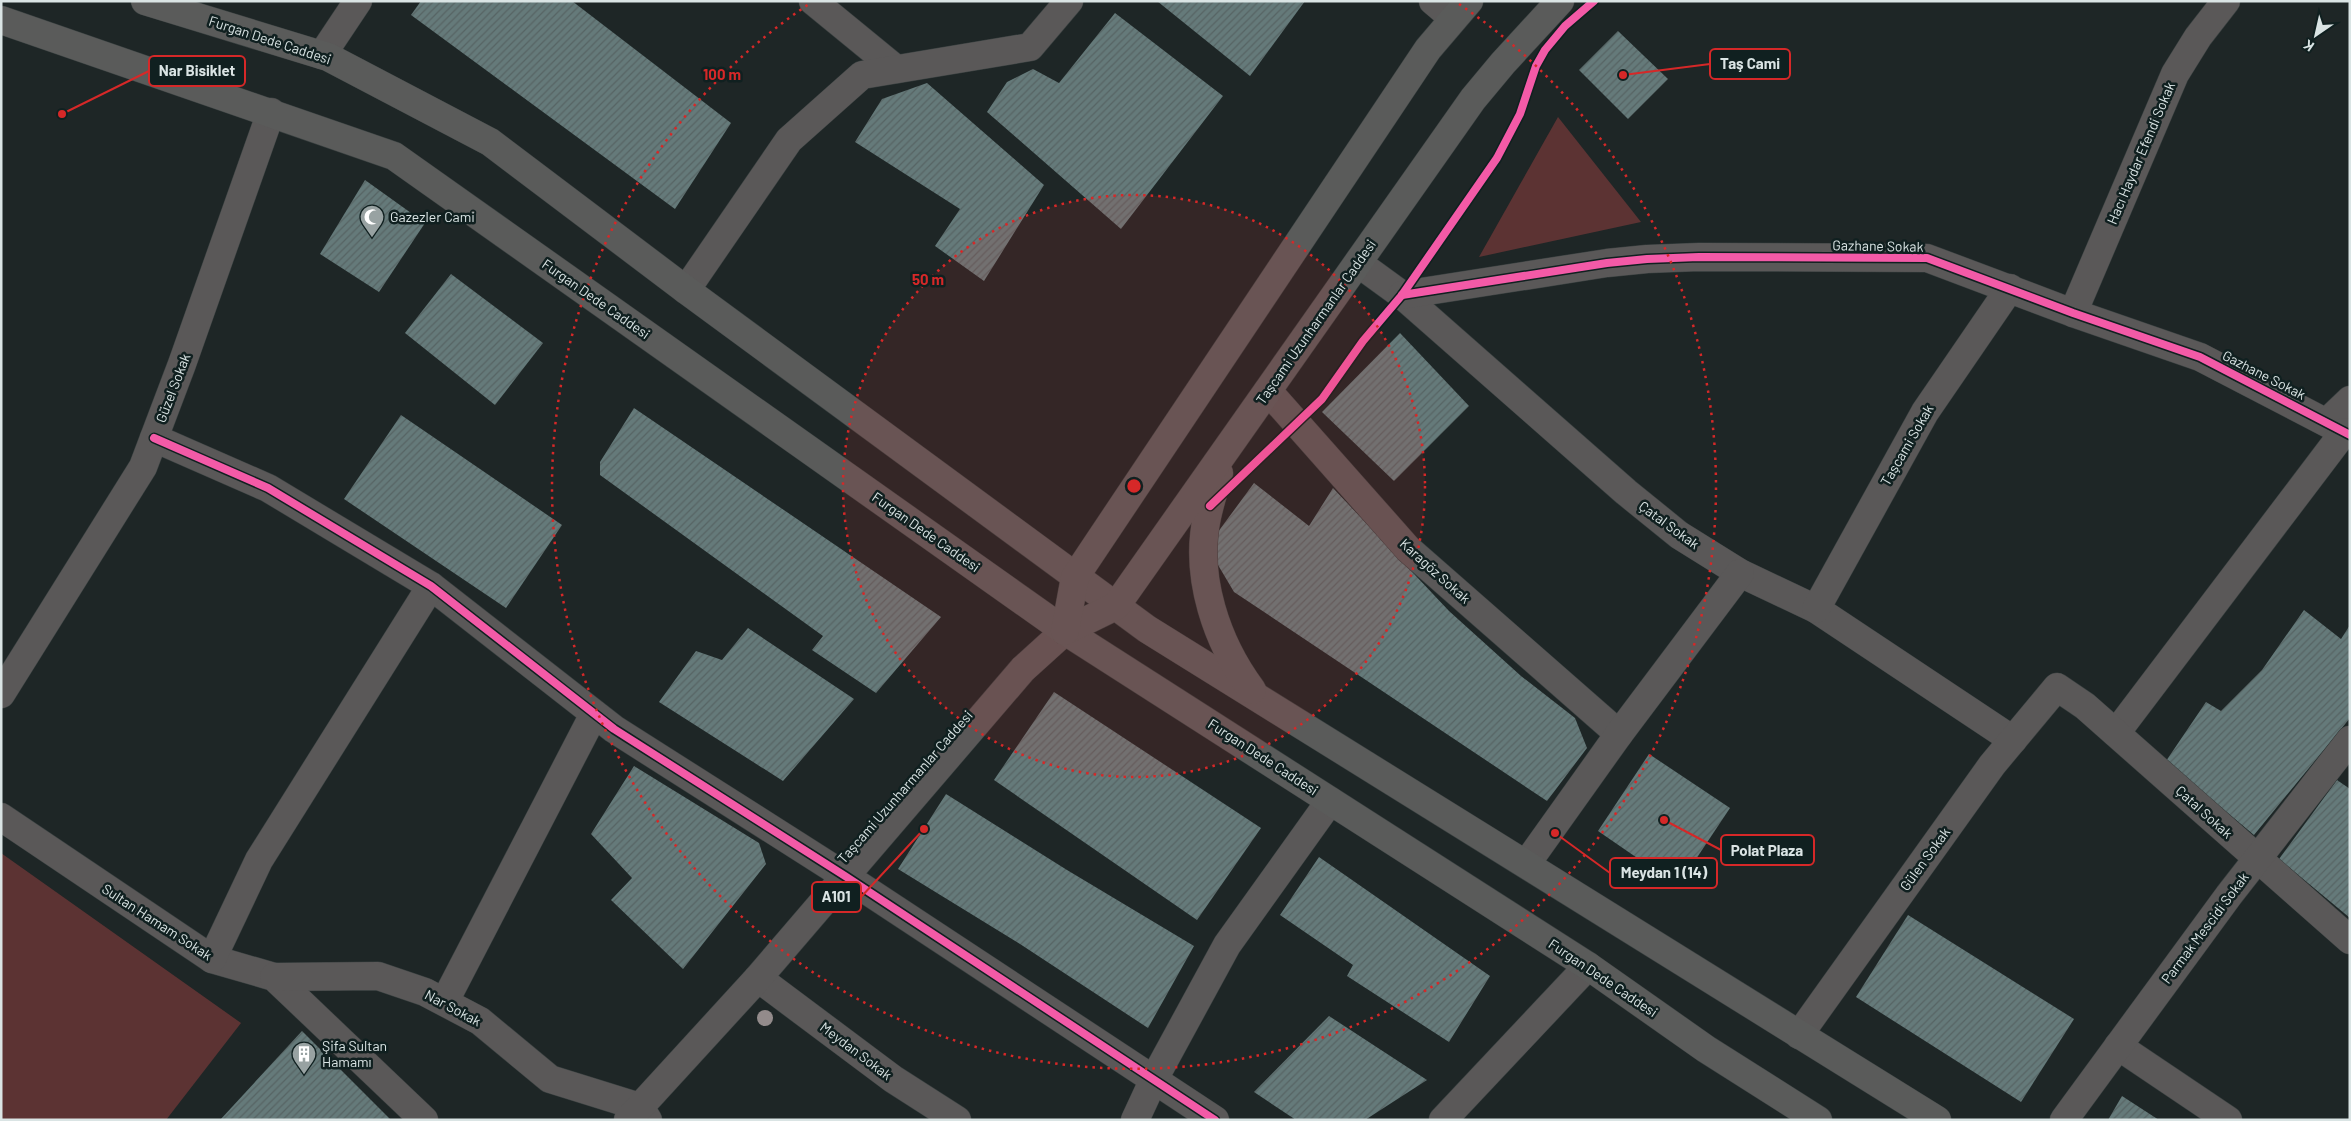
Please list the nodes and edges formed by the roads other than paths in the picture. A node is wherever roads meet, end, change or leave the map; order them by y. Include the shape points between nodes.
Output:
1 (145, 1) edge
2 (358, 1) edge
3 (813, 1) edge
4 (1069, 1) edge
5 (1560, 1) edge
6 (2226, 1) edge
7 (1451, 7) edge
8 (1, 20) edge
9 (322, 55) junction
10 (896, 69) junction
11 (271, 112) junction
12 (1358, 263) junction
13 (2010, 288) junction
14 (686, 290) junction
15 (1402, 295) junction
16 (2073, 313) junction
17 (1268, 391) junction
18 (2350, 400) edge
19 (2340, 430) edge
20 (154, 438) junction
21 (1227, 450) junction
22 (1740, 573) junction
23 (1075, 577) junction
24 (431, 586) junction
25 (1116, 606) junction
26 (1816, 609) junction
27 (1065, 630) junction
28 (2057, 687) joint
29 (1, 694) edge
30 (1259, 699) junction
31 (594, 714) junction
32 (2116, 733) junction
33 (1619, 734) junction
34 (2013, 740) junction
35 (2350, 740) edge
36 (1330, 800) junction
37 (1, 817) edge
38 (2257, 860) junction
39 (1527, 863) junction
40 (846, 876) junction
41 (2350, 940) edge
42 (212, 959) junction
43 (1588, 966) junction
44 (274, 977) junction
45 (758, 978) junction
46 (445, 1001) junction
47 (1799, 1035) junction
48 (2118, 1046) junction
49 (1154, 1079) junction
50 (639, 1116) edge
51 (424, 1120) edge
52 (957, 1120) edge
53 (1135, 1120) edge
54 (1215, 1120) edge
55 (1443, 1120) edge
56 (1818, 1120) edge
57 (1937, 1120) edge
58 (2064, 1120) edge
59 (2228, 1120) edge

1 - 9 main road, Furgan Dede Caddesi
2 - 9 street
3 - 10 street
4 - 10 street via 1030,47
5 - 12 main road, Taşcami Uzunharmanlar Caddesi via 1473,99
6 - 16 street, Hacı Haydar Efendi Sokak via 2175,74
7 - 23 main road via 1428,49
8 - 11 main road, Furgan Dede Caddesi
9 - 14 main road, Furgan Dede Caddesi via 490,142
10 - 14 street via 862,75 789,140
11 - 20 street, Güzel Sokak
11 - 27 main road, Furgan Dede Caddesi via 394,156
12 - 15 street, Çatal Sokak
12 - 17 main road, Taşcami Uzunharmanlar Caddesi
13 - 15 street, Gazhane Sokak via 1927,258 1699,257 1607,263
13 - 16 street, Gazhane Sokak
13 - 26 street, Taşcami Sokak via 1924,412
14 - 23 main road, Furgan Dede Caddesi
15 - 22 street, Çatal Sokak via 1633,498 1679,535
16 - 19 street, Gazhane Sokak via 2200,357
17 - 21 main road, Taşcami Uzunharmanlar Caddesi
17 - 33 street, Karagöz Sokak via 1408,549
18 - 19 street
19 - 32 street
20 - 24 street via 268,488
20 - 29 street, Güzel Sokak via 143,467
21 - 25 main road, Taşcami Uzunharmanlar Caddesi
21 - 30 main road via 1206,519 1207,588 1213,617 1224,644
22 - 26 street, Çatal Sokak
22 - 33 street
23 - 25 main road, Furgan Dede Caddesi
23 - 27 main road
24 - 31 street
24 - 42 street via 260,860
25 - 27 main road, Taşcami Uzunharmanlar Caddesi
25 - 30 main road, Furgan Dede Caddesi
26 - 34 street, Çatal Sokak
27 - 36 main road, Furgan Dede Caddesi
27 - 40 street, Taşcami Uzunharmanlar Caddesi via 1023,669
28 - 32 street, Çatal Sokak
28 - 34 street, Gülen Sokak
30 - 39 main road, Furgan Dede Caddesi
31 - 40 street
31 - 46 street
32 - 38 street, Çatal Sokak
33 - 39 street
34 - 47 street, Gülen Sokak
35 - 38 street, Parmak Mescidi Sokak
36 - 43 main road, Furgan Dede Caddesi
36 - 49 street via 1227,945
37 - 42 street, Sultan Hamam Sokak
38 - 41 street, Çatal Sokak
38 - 48 street, Parmak Mescidi Sokak
39 - 47 main road, Furgan Dede Caddesi
40 - 45 street, Taşcami Uzunharmanlar Caddesi
40 - 49 street
42 - 44 street, Sultan Hamam Sokak
43 - 55 street
43 - 56 main road, Furgan Dede Caddesi via 1706,1050
44 - 46 street, Nar Sokak via 378,976
44 - 51 street, Sultan Hamam Sokak
45 - 50 street, Taşcami Uzunharmanlar Caddesi
45 - 52 street, Meydan Sokak via 893,1080
46 - 50 street, Nar Sokak via 480,1020 550,1079
47 - 57 main road, Furgan Dede Caddesi
48 - 58 street, Parmak Mescidi Sokak
48 - 59 street
49 - 53 street
49 - 54 street

